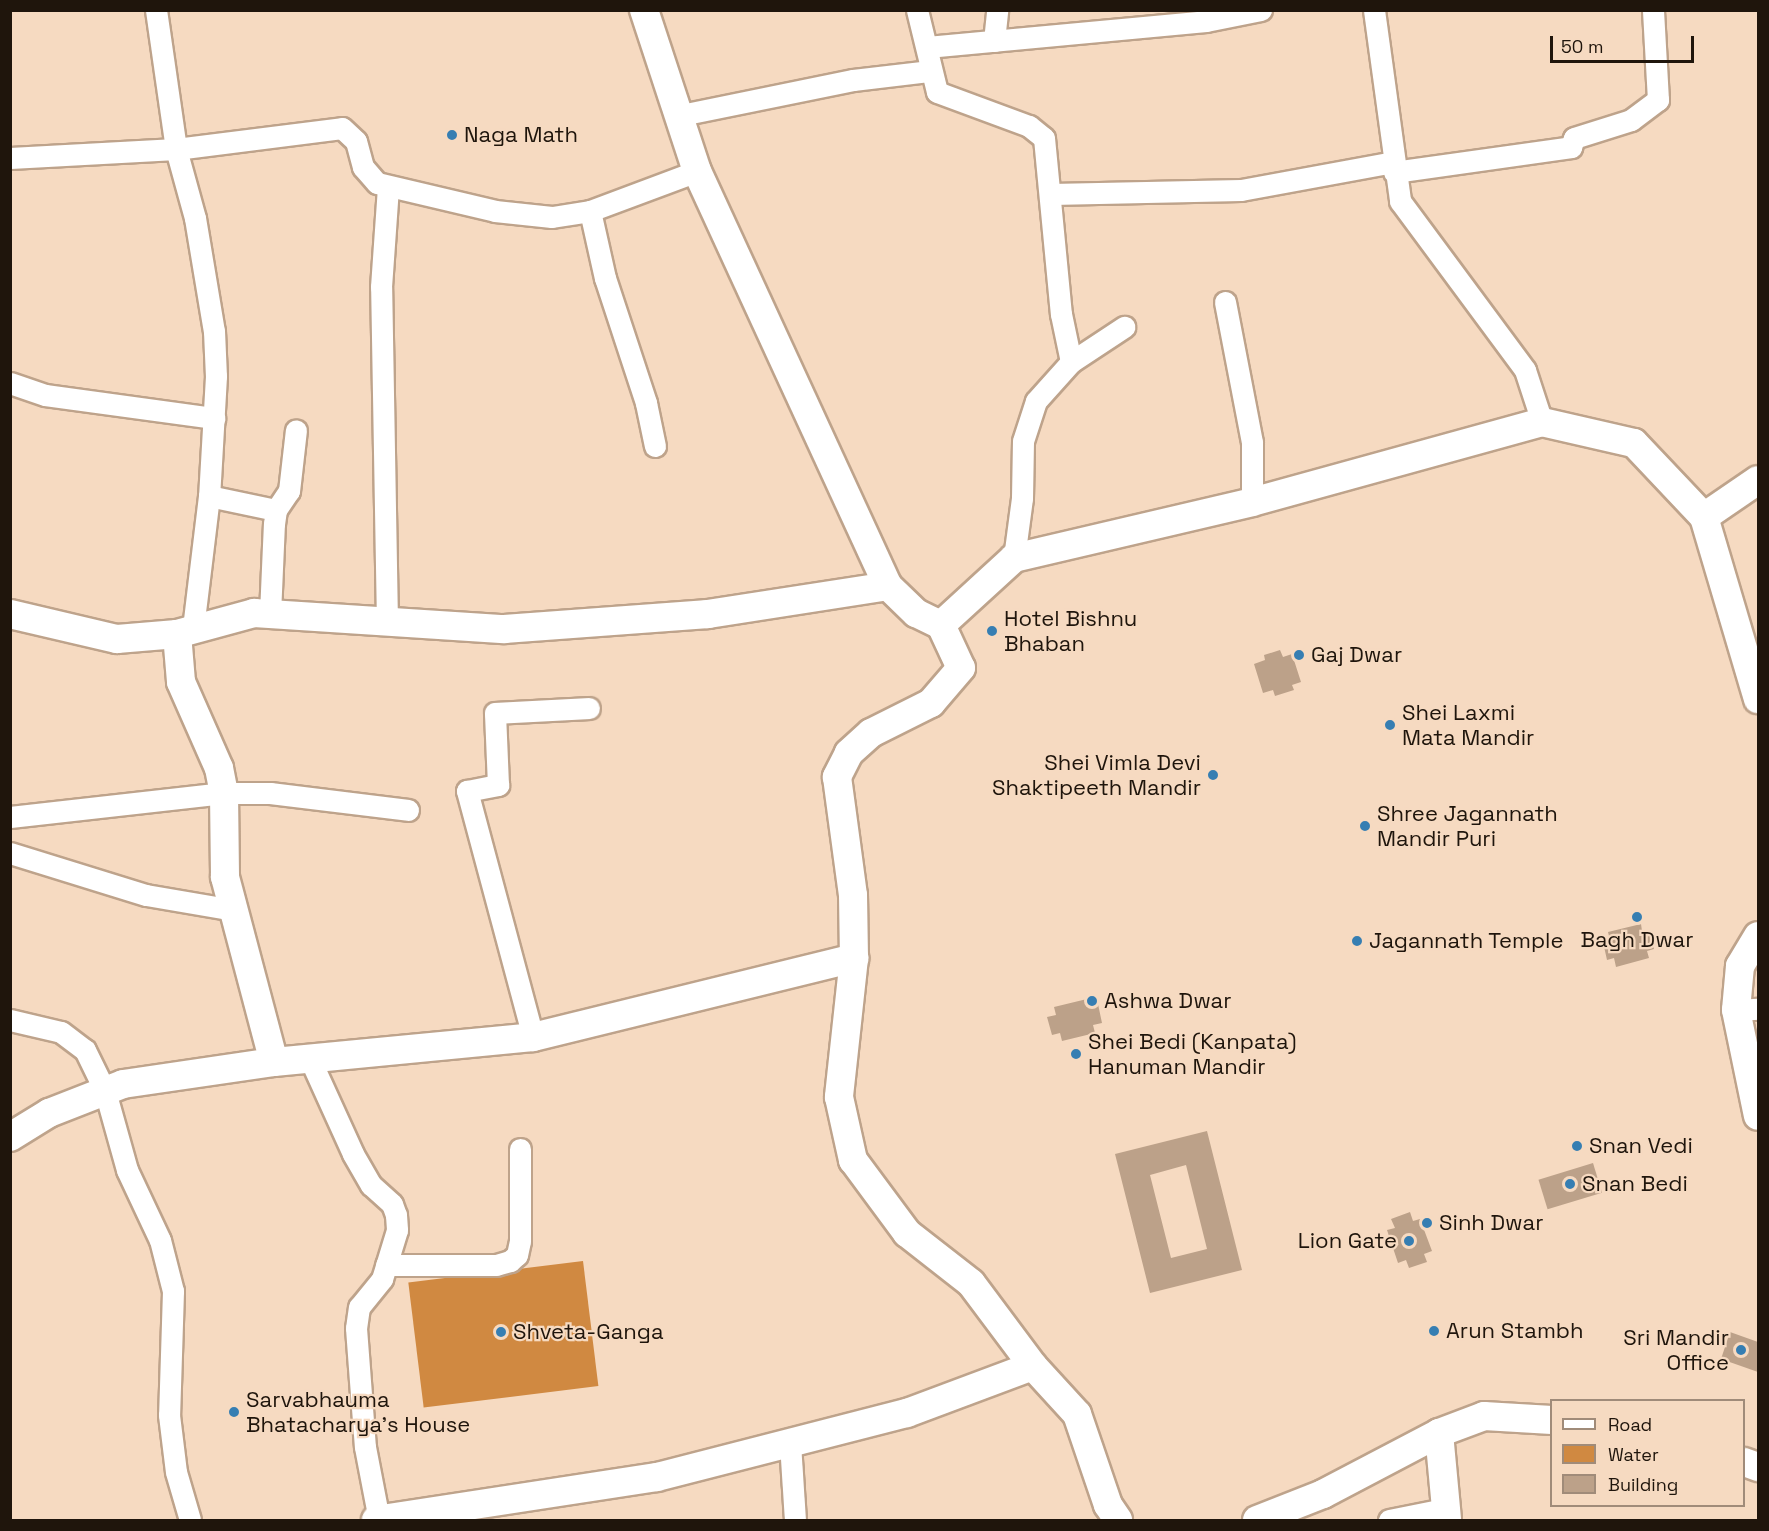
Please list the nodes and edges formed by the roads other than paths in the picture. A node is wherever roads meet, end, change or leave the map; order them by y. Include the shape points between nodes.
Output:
1 (156, 10) edge
2 (644, 10) edge
3 (917, 10) edge
4 (997, 10) edge
5 (1261, 10) edge
6 (1374, 10) edge
7 (1653, 10) edge
8 (993, 41) junction
9 (927, 47) junction
10 (930, 71) junction
11 (681, 116) junction
12 (176, 149) junction
13 (10, 158) edge
14 (1394, 167) junction
15 (697, 171) junction
16 (388, 187) junction
17 (1051, 194) junction
18 (590, 211) junction
19 (1225, 302) dead end
20 (1124, 327) dead end
21 (1071, 362) junction
22 (10, 383) edge
23 (214, 418) junction
24 (1542, 422) junction
25 (296, 430) dead end
26 (655, 446) dead end
27 (1758, 480) edge
28 (210, 496) junction
29 (1252, 502) junction
30 (276, 510) junction
31 (1704, 517) junction
32 (1014, 558) junction
33 (888, 586) junction
34 (10, 614) edge
35 (270, 614) junction
36 (387, 623) junction
37 (941, 625) junction
38 (185, 632) junction
39 (1758, 699) edge
40 (589, 708) dead end
41 (224, 793) junction
42 (408, 810) dead end
43 (10, 817) edge
44 (10, 853) edge
45 (234, 910) junction
46 (1758, 936) edge
47 (854, 958) junction
48 (1747, 1010) edge
49 (10, 1020) edge
50 (533, 1037) junction
51 (310, 1059) junction
52 (274, 1062) junction
53 (105, 1091) junction
54 (1758, 1116) edge
55 (10, 1137) edge
56 (520, 1149) dead end
57 (386, 1265) junction
58 (1033, 1366) junction
59 (1550, 1420) edge
60 (1439, 1433) junction
61 (790, 1443) junction
62 (1446, 1515) edge
63 (377, 1520) edge
64 (190, 1521) edge
65 (795, 1521) edge
66 (1118, 1521) edge
67 (1257, 1521) edge
68 (1389, 1521) edge

1 - 12 street
2 - 11 street
3 - 9 street
4 - 8 street
5 - 8 street via 1206,21
6 - 14 street
7 - 14 street via 1658,100 1631,120 1574,138 1571,147
8 - 9 street
9 - 10 street
10 - 11 street via 853,80
10 - 17 street via 937,92 946,98 1038,131 1047,148
11 - 15 street
12 - 13 street
12 - 16 street via 342,128 356,141 369,177
12 - 23 street via 195,218 214,331
14 - 17 street via 1241,190
14 - 24 street via 1400,201 1525,370
15 - 18 street
15 - 33 street
16 - 18 street via 495,211 552,217
16 - 36 street via 381,287
17 - 21 street via 1061,314
18 - 26 street
19 - 29 street via 1252,442
20 - 21 street
21 - 32 street via 1036,401 1023,441 1022,498
22 - 23 street via 45,395
23 - 28 street
24 - 29 street
24 - 31 street via 1634,443
25 - 30 street via 289,491
27 - 31 street
28 - 30 street
28 - 38 street
29 - 32 street
30 - 35 street
31 - 39 street
32 - 37 street
33 - 36 street via 708,614 504,629
33 - 37 street via 916,614
34 - 38 street via 117,639
35 - 36 street
35 - 38 street via 254,613
37 - 47 street via 961,668 931,703 871,733 849,753 837,777 853,895
38 - 41 street via 181,682 219,768
40 - 50 street via 495,713 498,785 467,791
41 - 42 street via 270,793
41 - 43 street
41 - 45 street via 225,877
44 - 45 street via 146,895
45 - 52 street
46 - 48 street via 1740,966
47 - 50 street
47 - 58 street via 839,1097 853,1160 907,1233 971,1282
48 - 54 street
49 - 53 street via 74,1039 94,1064
50 - 51 street
51 - 52 street
51 - 57 street via 353,1154 371,1185 392,1204 397,1230
52 - 53 street via 123,1084
53 - 55 street via 50,1113
53 - 64 street via 127,1170 170,1271 169,1415 176,1472
56 - 57 street via 517,1255 496,1265
57 - 63 street via 382,1279 359,1307 356,1328 365,1447
58 - 61 street via 907,1413
58 - 66 street via 1077,1414 1108,1505
59 - 60 street via 1484,1416
60 - 62 street
60 - 67 street via 1376,1469
61 - 63 street via 657,1477
61 - 65 street
62 - 68 street

